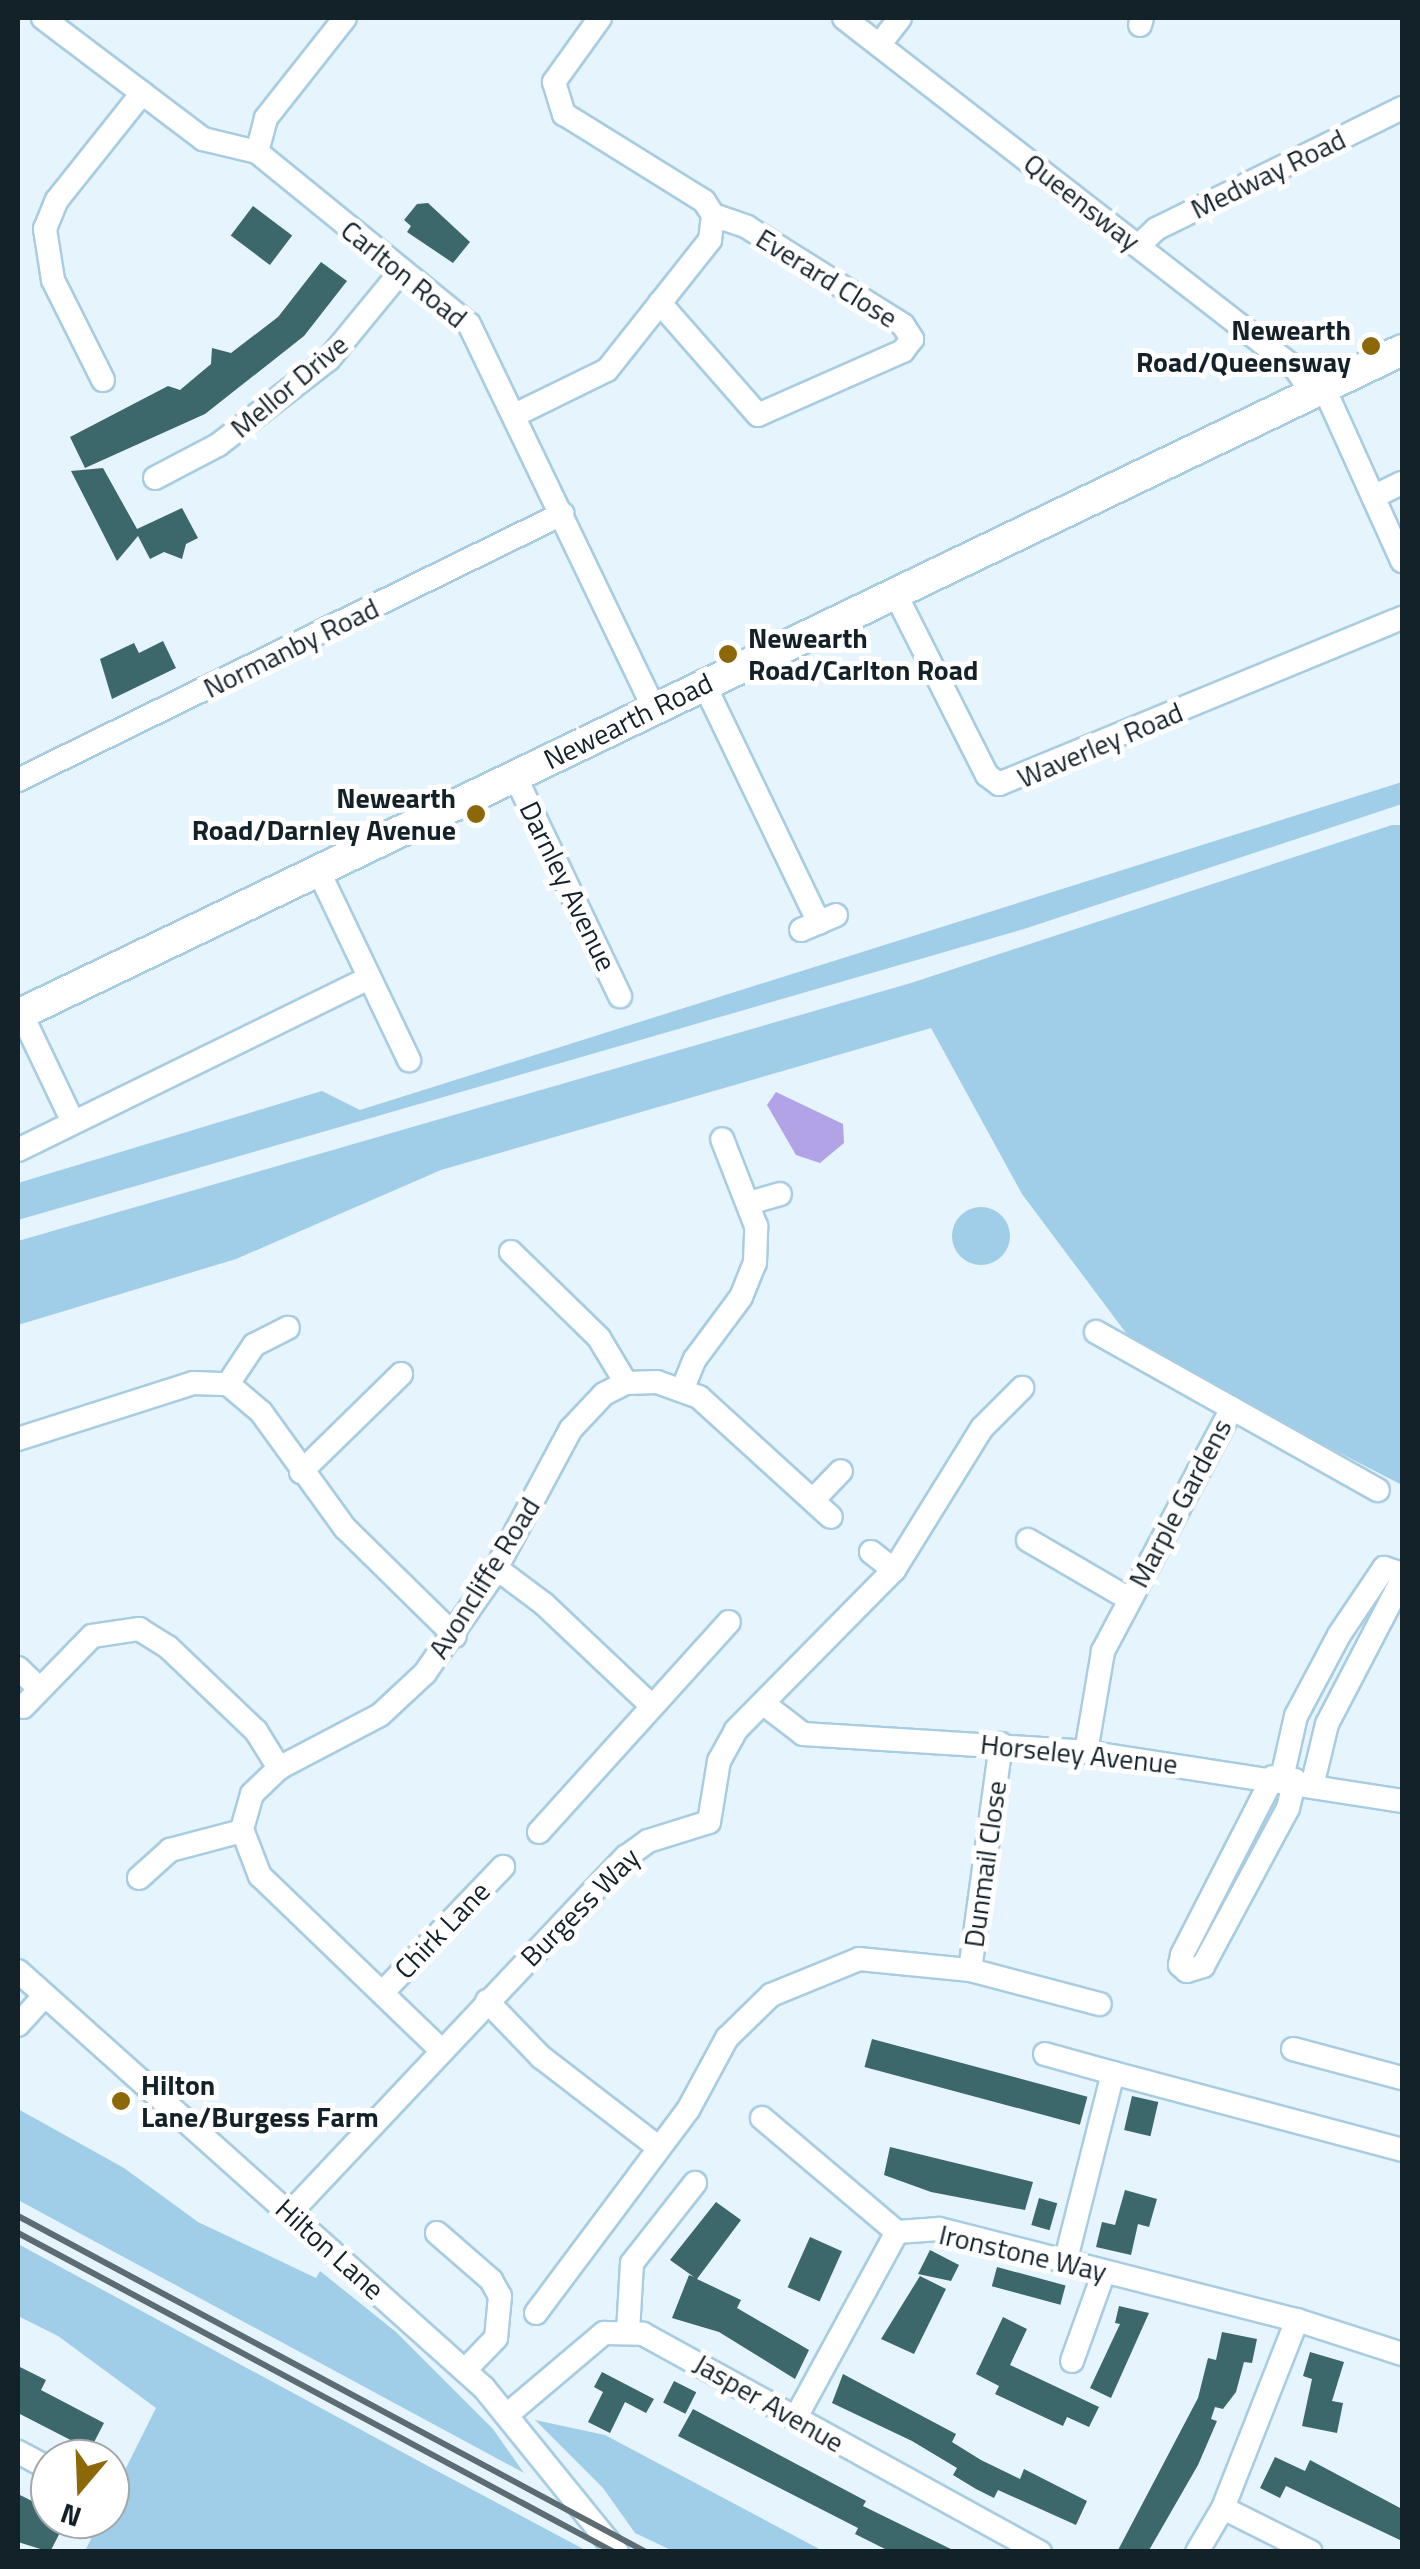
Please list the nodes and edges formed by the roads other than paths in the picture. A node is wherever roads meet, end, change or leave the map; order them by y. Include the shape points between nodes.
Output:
1 (43, 18) edge
2 (345, 18) edge
3 (600, 18) edge
4 (844, 18) edge
5 (900, 18) edge
6 (879, 45) junction
7 (142, 93) junction
8 (1402, 108) edge
9 (257, 152) junction
10 (713, 215) junction
11 (1138, 246) junction
12 (402, 270) junction
13 (660, 303) junction
14 (1402, 350) edge
15 (102, 380) dead end
16 (1318, 390) junction
17 (515, 415) junction
18 (155, 478) dead end
19 (1402, 483) edge
20 (1373, 497) junction
21 (562, 514) junction
22 (1402, 562) edge
23 (895, 593) junction
24 (1402, 618) edge
25 (704, 684) junction
26 (654, 708) junction
27 (515, 776) junction
28 (18, 780) edge
29 (318, 870) junction
30 (818, 923) dead end
31 (370, 978) junction
32 (620, 997) dead end
33 (19, 1014) edge
34 (409, 1059) dead end
35 (73, 1122) junction
36 (722, 1139) dead end
37 (18, 1150) edge
38 (746, 1192) junction
39 (780, 1194) dead end
40 (510, 1287) dead end
41 (288, 1328) dead end
42 (1096, 1332) dead end
43 (400, 1374) dead end
44 (626, 1383) junction
45 (228, 1384) junction
46 (683, 1388) junction
47 (1022, 1388) dead end
48 (1222, 1402) junction
49 (18, 1439) edge
50 (841, 1471) dead end
51 (301, 1472) junction
52 (1378, 1490) dead end
53 (1028, 1540) dead end
54 (871, 1552) dead end
55 (496, 1568) junction
56 (894, 1570) junction
57 (1402, 1577) edge
58 (1128, 1599) junction
59 (729, 1622) dead end
60 (455, 1636) junction
61 (18, 1668) edge
62 (40, 1689) junction
63 (660, 1698) junction
64 (764, 1704) junction
65 (23, 1708) dead end
66 (1001, 1744) junction
67 (1086, 1752) junction
68 (279, 1768) junction
69 (1291, 1779) junction
70 (1402, 1801) edge
71 (242, 1831) junction
72 (539, 1832) dead end
73 (503, 1867) dead end
74 (138, 1878) dead end
75 (18, 1970) edge
76 (980, 1972) junction
77 (382, 1993) junction
78 (45, 1995) junction
79 (487, 2001) junction
80 (1100, 2004) dead end
81 (18, 2025) edge
82 (440, 2048) junction
83 (1293, 2050) dead end
84 (1045, 2054) dead end
85 (1114, 2073) junction
86 (1402, 2078) edge
87 (762, 2118) dead end
88 (658, 2147) junction
89 (1402, 2150) edge
90 (695, 2184) dead end
91 (290, 2214) junction
92 (437, 2232) dead end
93 (897, 2232) junction
94 (1065, 2263) junction
95 (1104, 2272) junction
96 (536, 2313) dead end
97 (1297, 2320) junction
98 (628, 2332) junction
99 (1402, 2354) edge
100 (1072, 2360) dead end
101 (465, 2370) junction
102 (508, 2414) junction
103 (794, 2419) junction
104 (1223, 2508) junction
105 (617, 2552) edge
106 (1040, 2552) edge
107 (1197, 2552) edge
108 (1311, 2552) edge

1 - 7 street, Carlton Road
2 - 9 street via 266,118
3 - 10 street, Everard Close via 558,71 557,106 704,201
4 - 6 street, Queensway
5 - 6 street
6 - 11 street, Queensway
7 - 9 street, Carlton Road via 203,139
7 - 15 street via 57,200 46,230 53,280 100,352
8 - 11 street, Medway Road via 1156,228
9 - 12 street, Carlton Road
10 - 13 street via 710,240
10 - 13 street, Everard Close via 747,228 903,325 909,346 758,415
11 - 16 street, Queensway
12 - 17 street, Carlton Road via 469,324
12 - 18 street, Mellor Drive via 329,360 218,446
13 - 17 street via 607,370
14 - 16 main road, Newearth Road
16 - 20 street, Queensway
16 - 23 main road, Newearth Road
17 - 21 street, Carlton Road
19 - 20 street
20 - 22 street, Queensway
21 - 26 street, Carlton Road
21 - 28 street, Normanby Road
23 - 24 street, Waverley Road via 987,775 999,784
23 - 25 main road, Newearth Road
25 - 26 main road, Newearth Road
25 - 30 street
26 - 27 main road, Newearth Road
27 - 29 main road, Newearth Road
27 - 32 street, Darnley Avenue
29 - 31 street
29 - 33 main road, Newearth Road
31 - 34 street
31 - 35 street
33 - 35 street
35 - 37 street
36 - 38 street
38 - 39 street
38 - 46 street via 758,1244 750,1280 695,1359
40 - 44 street via 519,1260 599,1338
41 - 45 street via 254,1344
42 - 48 street, Marple Gardens
43 - 51 street
44 - 46 street
44 - 55 street, Avoncliffe Road via 585,1410
45 - 49 street via 192,1382
45 - 51 street via 261,1412
46 - 50 street via 822,1509
47 - 56 street, Burgess Way via 982,1428
48 - 52 street, Marple Gardens
48 - 58 street, Marple Gardens
51 - 60 street via 344,1528
53 - 58 street, Marple Gardens
54 - 56 street
55 - 60 street, Avoncliffe Road
55 - 63 street
56 - 64 street, Burgess Way
57 - 69 street via 1327,1724
57 - 69 street via 1384,1568 1339,1635 1296,1716
58 - 67 street, Marple Gardens via 1103,1652
59 - 63 street
60 - 68 street, Avoncliffe Road via 380,1714
61 - 62 street
62 - 65 street
62 - 68 street via 92,1636 139,1629 168,1647 256,1731
63 - 72 street
64 - 66 street, Horseley Avenue via 804,1734
64 - 79 street, Burgess Way via 726,1746 709,1822 637,1847
66 - 67 street, Horseley Avenue
66 - 76 street, Dunmail Close
67 - 69 street, Horseley Avenue
68 - 71 street, Avoncliffe Road via 252,1794
69 - 69 street via 1288,1808 1203,1966 1187,1971 1180,1965 1182,1954
69 - 70 street, Horseley Avenue
71 - 74 street via 170,1850
71 - 77 street via 260,1876
73 - 77 street, Chirk Lane
75 - 78 street, Hilton Lane
76 - 80 street, Dunmail Close
76 - 88 street via 894,1957 859,1959 799,1978 745,2016
77 - 82 street
78 - 81 street
78 - 91 street, Hilton Lane
79 - 82 street, Burgess Way
79 - 88 street via 577,2088
82 - 91 street, Burgess Way
83 - 86 street
84 - 85 street
85 - 89 street
85 - 94 street
87 - 93 street
88 - 96 street via 550,2282
90 - 98 street via 632,2264
91 - 101 street, Hilton Lane
92 - 101 street via 500,2296 496,2338
93 - 94 street, Ironstone Way via 939,2229
93 - 103 street
94 - 95 street, Ironstone Way
95 - 97 street, Ironstone Way
95 - 100 street
97 - 99 street, Ironstone Way
97 - 104 street
98 - 102 street via 604,2332
98 - 103 street, Jasper Avenue via 660,2340
101 - 102 street, Hilton Lane
102 - 105 street, Hilton Lane
103 - 106 street, Jasper Avenue
104 - 107 street
104 - 108 street

